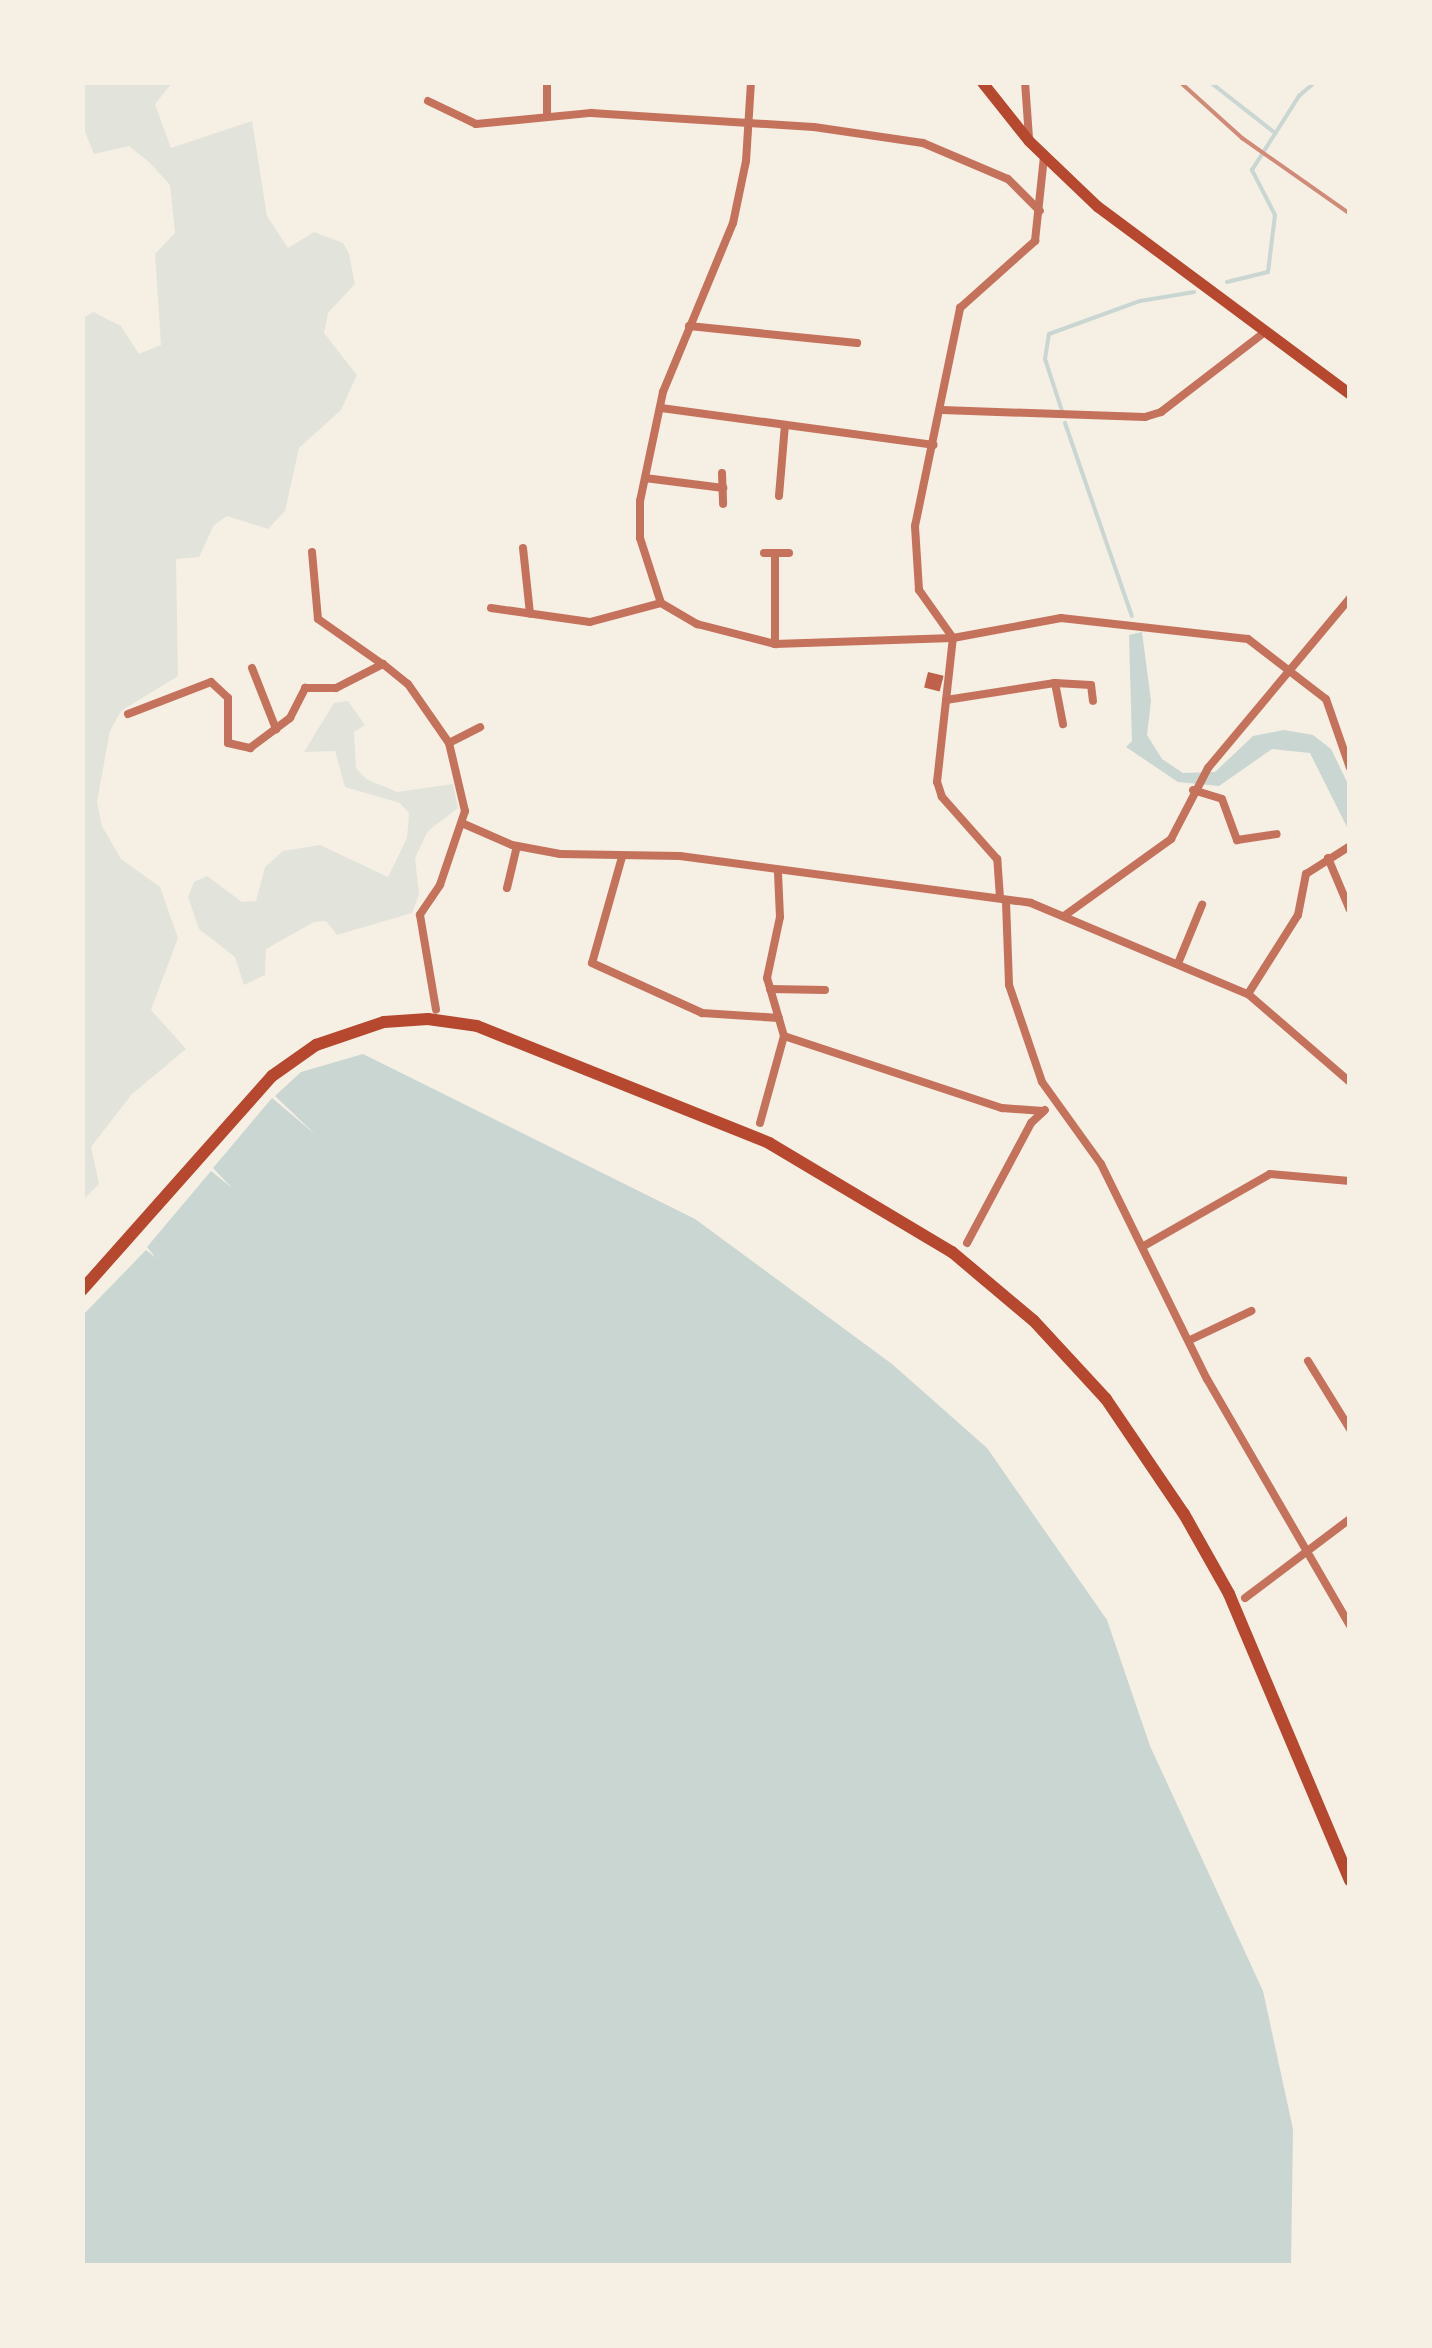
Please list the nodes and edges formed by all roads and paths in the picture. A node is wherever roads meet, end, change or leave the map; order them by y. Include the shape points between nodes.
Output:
1 (547, 82) edge
2 (750, 82) edge
3 (982, 82) edge
4 (1025, 82) edge
5 (428, 101) dead end
6 (547, 116) junction
7 (749, 122) junction
8 (1029, 142) junction
9 (1044, 157) junction
10 (1040, 211) junction
11 (690, 326) junction
12 (1266, 331) junction
13 (857, 343) dead end
14 (1350, 394) edge
15 (660, 408) junction
16 (942, 410) junction
17 (785, 425) junction
18 (933, 445) junction
19 (722, 473) dead end
20 (645, 478) junction
21 (723, 488) junction
22 (779, 496) dead end
23 (723, 504) dead end
24 (523, 548) dead end
25 (312, 552) dead end
26 (764, 553) dead end
27 (776, 553) junction
28 (789, 553) dead end
29 (1350, 598) edge
30 (661, 603) junction
31 (491, 608) dead end
32 (530, 614) junction
33 (952, 638) junction
34 (775, 644) junction
35 (382, 664) junction
36 (252, 668) dead end
37 (1288, 668) junction
38 (1056, 683) junction
39 (946, 700) junction
40 (1093, 702) dead end
41 (128, 714) dead end
42 (1063, 724) dead end
43 (480, 727) dead end
44 (276, 730) junction
45 (449, 742) junction
46 (1346, 752) edge
47 (1350, 768) edge
48 (1194, 788) junction
49 (464, 824) junction
50 (1277, 834) dead end
51 (517, 846) junction
52 (1350, 846) edge
53 (622, 857) junction
54 (1328, 858) junction
55 (778, 873) junction
56 (507, 888) dead end
57 (1003, 900) junction
58 (1202, 906) dead end
59 (1350, 910) edge
60 (1064, 916) junction
61 (1179, 961) junction
62 (770, 988) junction
63 (825, 990) dead end
64 (1248, 994) junction
65 (436, 1010) dead end
66 (779, 1018) junction
67 (784, 1036) junction
68 (1350, 1082) edge
69 (1054, 1105) junction
70 (1043, 1112) junction
71 (760, 1123) dead end
72 (1350, 1181) edge
73 (966, 1243) dead end
74 (1142, 1247) junction
75 (82, 1290) edge
76 (1250, 1311) dead end
77 (1190, 1340) junction
78 (1308, 1362) dead end
79 (1350, 1428) edge
80 (1350, 1519) edge
81 (1309, 1553) junction
82 (1245, 1598) dead end
83 (1350, 1626) edge
84 (1350, 1880) edge

1 - 6 street
2 - 7 street
3 - 8 main road
4 - 8 street
5 - 6 street via 476,124
6 - 7 street
7 - 10 street via 923,143 1008,179
7 - 11 street via 733,222
8 - 9 main road
9 - 10 street
9 - 12 main road via 1124,228
10 - 16 street via 1027,255 960,308
11 - 13 street
11 - 15 street
12 - 14 main road
12 - 16 street via 1161,412
15 - 17 street
15 - 20 street
16 - 18 street
17 - 18 street
17 - 22 street
18 - 33 street via 913,562 918,590
19 - 21 street
20 - 21 street
20 - 30 street via 640,538
21 - 23 street
24 - 32 street
25 - 35 street via 318,619
26 - 27 street
27 - 28 street
27 - 34 street
29 - 37 street
30 - 32 street via 590,622
30 - 34 street via 697,624
31 - 32 street
33 - 34 street
33 - 37 street via 1061,618 1093,619 1248,639
33 - 39 street
35 - 44 street via 336,688 305,688
35 - 45 street via 427,704
36 - 44 street
37 - 46 street via 1326,698
37 - 48 street
38 - 39 street
38 - 40 street via 1091,685
38 - 42 street
39 - 57 street via 937,782 942,797 997,859
41 - 44 street via 211,682 228,698 228,742 250,748
43 - 45 street
45 - 49 street
46 - 47 street
48 - 50 street via 1222,798 1237,840
48 - 60 street via 1171,840
49 - 51 street
49 - 65 street via 420,915
51 - 53 street
51 - 56 street
52 - 54 street
53 - 55 street via 680,856
53 - 66 street via 592,963 702,1013
54 - 59 street
54 - 64 street via 1306,874 1298,915
55 - 57 street via 846,874
55 - 62 street
57 - 60 street
57 - 69 street via 1013,1004
58 - 61 street
60 - 61 street
61 - 64 street
62 - 63 street
62 - 66 street
64 - 68 street
66 - 67 street
67 - 70 street via 1002,1108
67 - 71 street
69 - 70 street
69 - 74 street via 1101,1164
70 - 73 street
72 - 74 street via 1270,1174
74 - 77 street
75 - 84 highway via 272,1076 316,1044 384,1022 428,1019 492,1031 769,1143 952,1252 1034,1321 1106,1400 1184,1514 1228,1594
76 - 77 street
77 - 81 street
78 - 79 street
80 - 81 street
81 - 82 street
81 - 83 street

